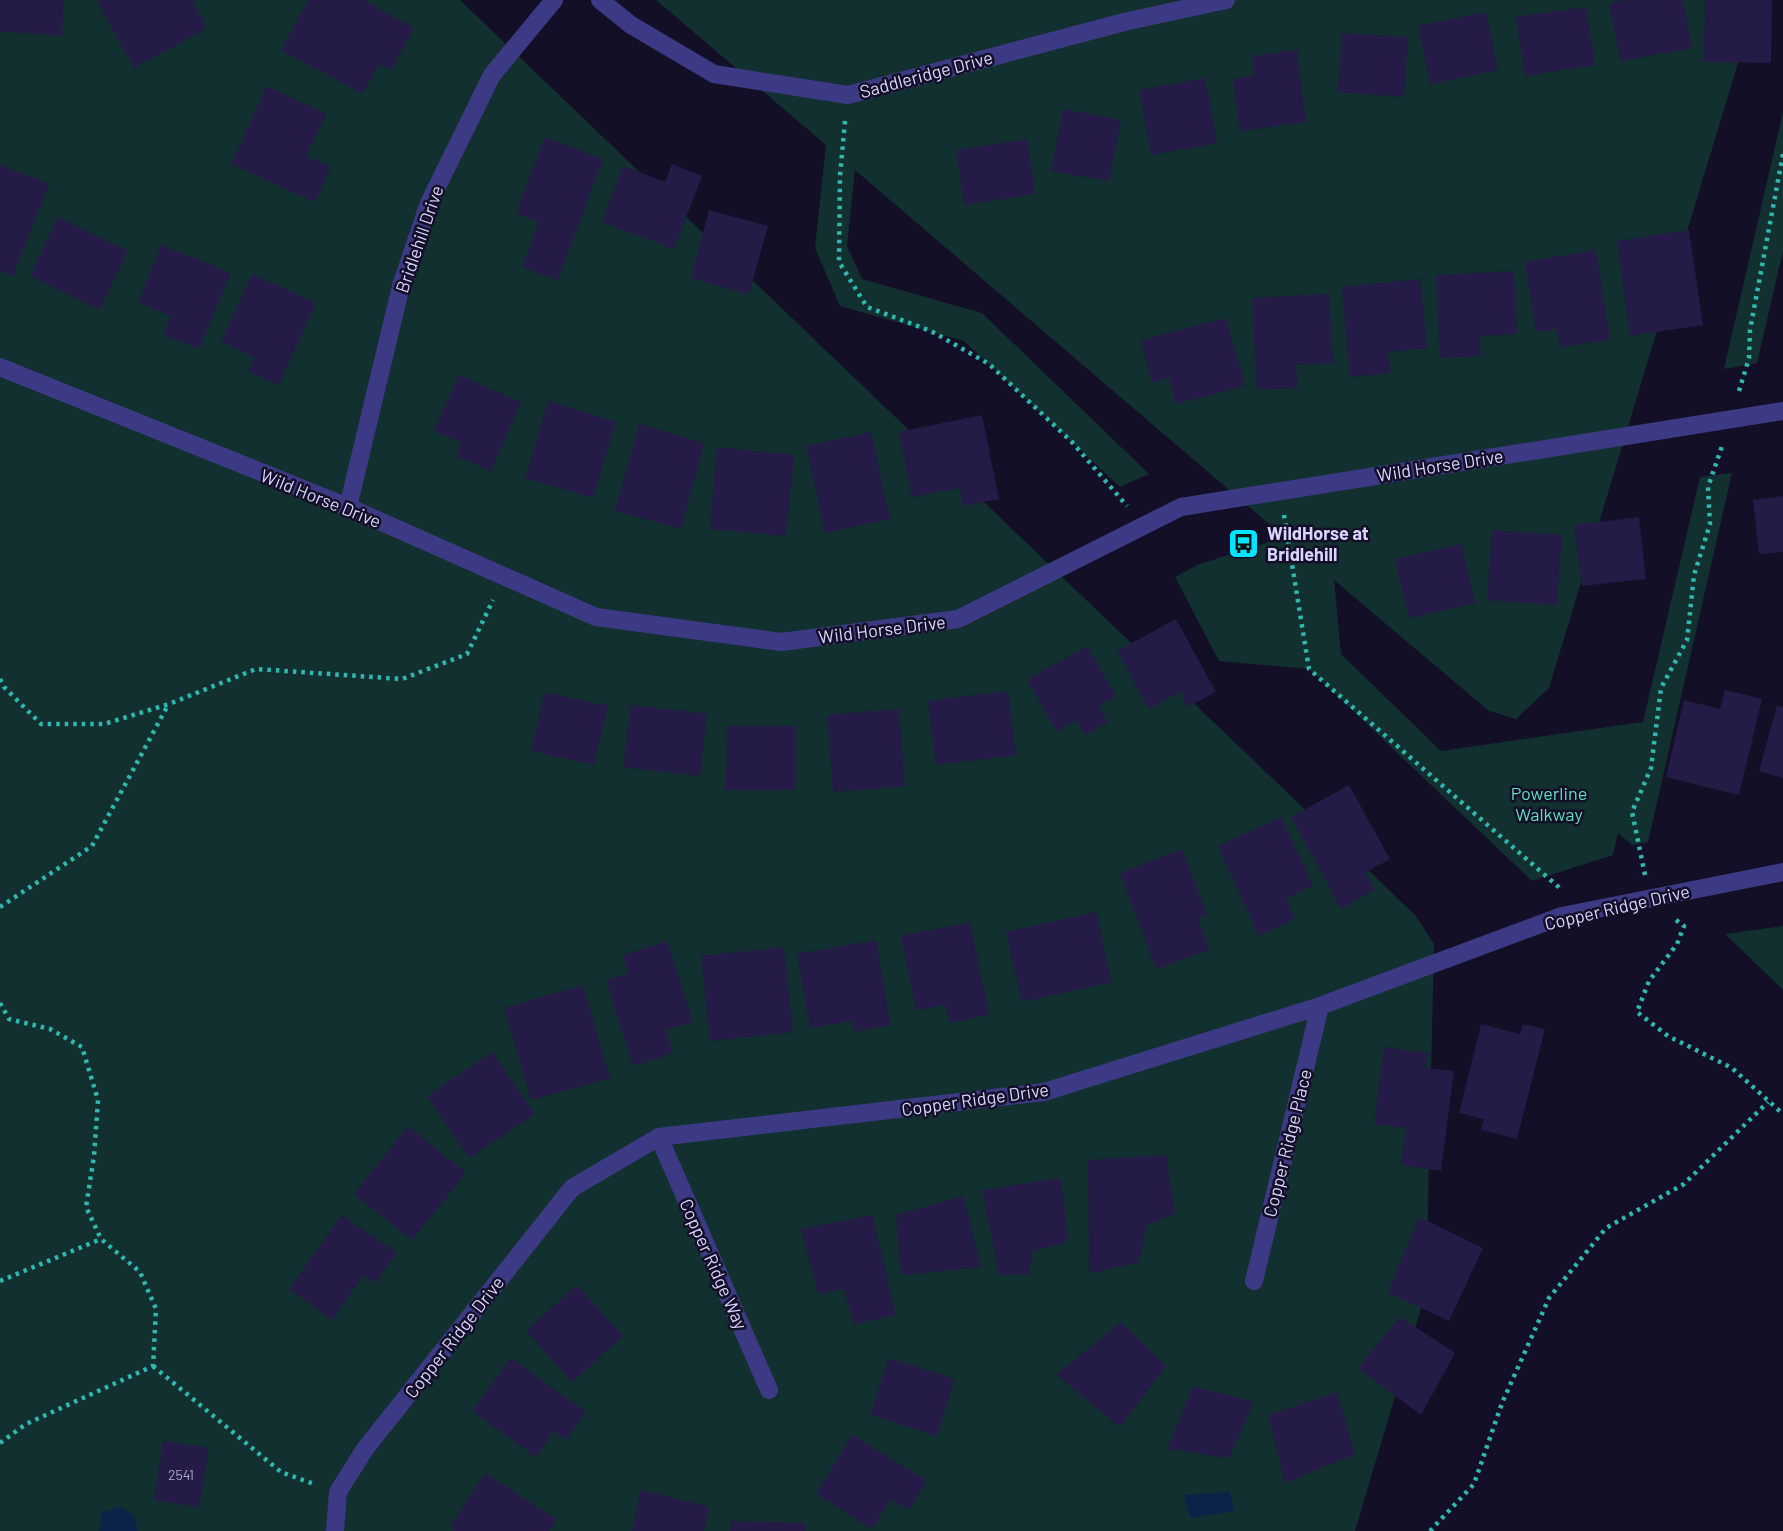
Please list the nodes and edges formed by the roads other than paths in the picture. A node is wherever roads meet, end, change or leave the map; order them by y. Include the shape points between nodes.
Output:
1 (554, 0) edge
2 (600, 0) edge
3 (1226, 0) edge
4 (0, 367) edge
5 (1783, 411) edge
6 (348, 507) junction
7 (1783, 872) edge
8 (1320, 1006) junction
9 (659, 1137) junction
10 (1254, 1281) dead end
11 (769, 1390) dead end
12 (335, 1531) edge

1 - 6 street, Bridlehill Drive via 492,75 429,203 401,286
2 - 3 street, Saddleridge Drive via 714,74 848,95 1128,21
4 - 6 street, Wild Horse Drive
5 - 6 street, Wild Horse Drive via 1181,506 958,619 780,642 596,617
7 - 8 street, Copper Ridge Drive via 1562,916
8 - 9 street, Copper Ridge Drive via 1044,1092
8 - 10 street, Copper Ridge Place
9 - 11 street, Copper Ridge Way
9 - 12 street, Copper Ridge Drive via 572,1188 365,1449 338,1492

